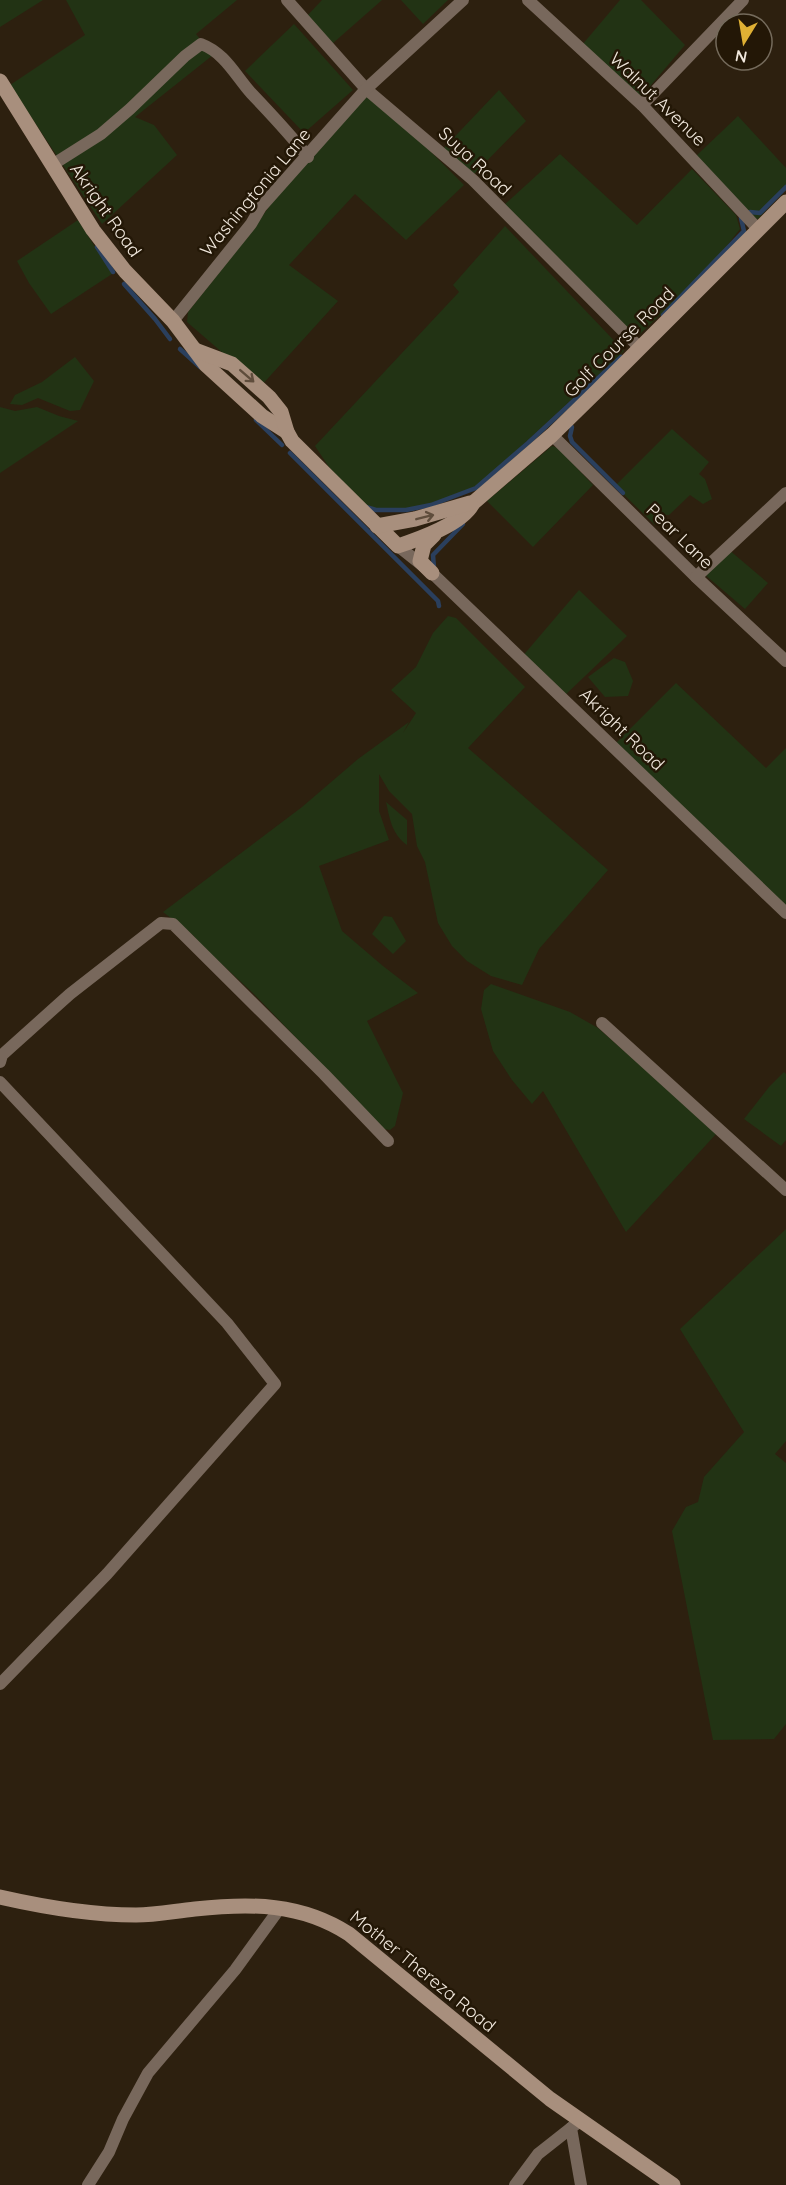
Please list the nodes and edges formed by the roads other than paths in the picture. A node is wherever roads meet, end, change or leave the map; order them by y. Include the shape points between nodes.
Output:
1 (287, 0) edge
2 (463, 0) edge
3 (528, 0) edge
4 (743, 0) edge
5 (0, 81) edge
6 (366, 89) junction
7 (642, 105) junction
8 (308, 157) junction
9 (52, 165) junction
10 (786, 202) edge
11 (758, 229) junction
12 (173, 321) junction
13 (640, 348) junction
14 (552, 435) junction
15 (786, 493) edge
16 (473, 503) junction
17 (377, 526) junction
18 (439, 531) junction
19 (399, 546) junction
20 (432, 573) junction
21 (696, 577) junction
22 (786, 661) edge
23 (786, 913) edge
24 (602, 1023) dead end
25 (0, 1062) edge
26 (0, 1082) edge
27 (388, 1141) dead end
28 (786, 1190) edge
29 (0, 1684) edge
30 (0, 1897) edge
31 (280, 1908) junction
32 (575, 2125) junction
33 (88, 2185) edge
34 (515, 2185) edge
35 (581, 2185) edge
36 (673, 2185) edge

1 - 6 street, Suya Road
2 - 6 street, Washingtonia Lane
3 - 7 street, Walnut Avenue
4 - 7 street
5 - 9 street, Akright Road
6 - 8 street, Washingtonia Lane
6 - 13 street, Suya Road via 473,180
7 - 11 street, Walnut Avenue
8 - 9 street via 223,57 201,44 101,134
8 - 12 street, Washingtonia Lane via 261,207
9 - 12 street, Akright Road via 93,230 125,271
10 - 11 street, Golf Course Road
11 - 13 street, Golf Course Road
12 - 17 street, Akright Road via 206,365 262,416 287,432
13 - 14 street, Golf Course Road
14 - 16 street, Golf Course Road
14 - 21 street, Pear Lane
15 - 21 street
17 -> 16 street, Golf Course Road
16 - 18 street, Golf Course Road via 467,512
17 - 19 street, Akright Road
18 - 19 street, Golf Course Road
18 - 20 street via 424,545 421,554 420,561
19 - 20 street, Akright Road
20 - 23 street, Akright Road
21 - 22 street, Pear Lane
24 - 28 street
25 - 27 street via 2,1055 70,994 160,923 173,924
26 - 29 street via 227,1323 275,1384 107,1574
30 - 31 street, Mother Thereza Road via 135,1915 230,1906
31 - 32 street, Mother Thereza Road via 313,1915 350,1934 550,2099
31 - 33 street via 236,1970 148,2073
32 - 34 street via 538,2154
32 - 35 street
32 - 36 street, Mother Thereza Road

